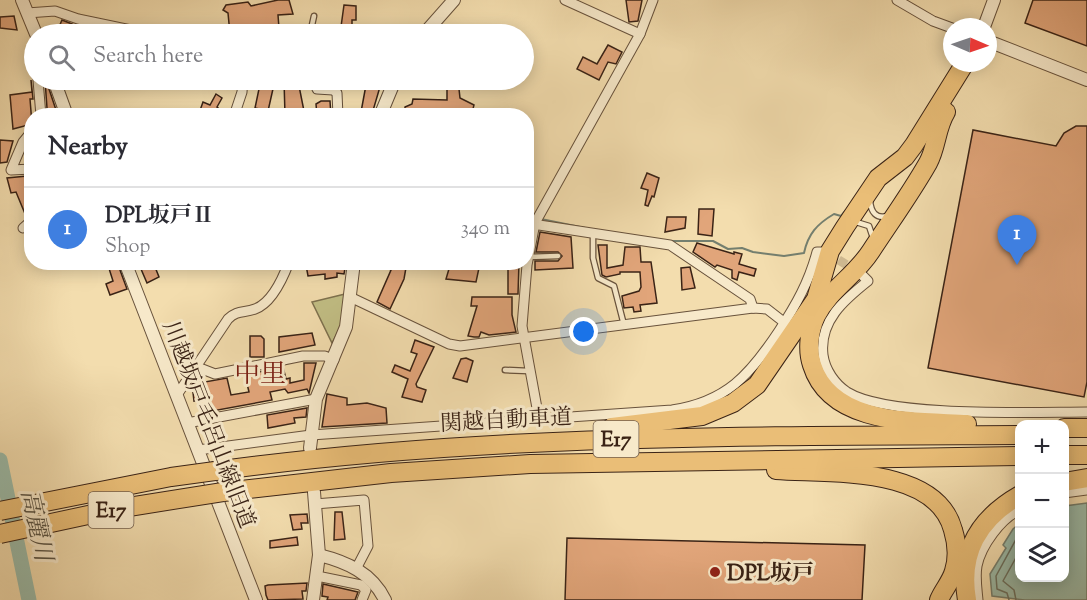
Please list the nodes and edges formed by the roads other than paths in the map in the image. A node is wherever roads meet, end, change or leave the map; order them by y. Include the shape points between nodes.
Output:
1 (22, 0) edge
2 (453, 0) edge
3 (565, 0) edge
4 (653, 0) edge
5 (897, 0) edge
6 (994, 0) edge
7 (27, 13) junction
8 (314, 16) dead end
9 (987, 18) edge
10 (32, 24) edge
11 (99, 24) edge
12 (312, 24) edge
13 (433, 24) edge
14 (943, 25) edge
15 (640, 34) junction
16 (997, 45) edge
17 (960, 72) edge
18 (969, 72) edge
19 (1087, 80) edge
20 (39, 90) edge
21 (58, 90) edge
22 (242, 90) edge
23 (333, 90) edge
24 (391, 90) edge
25 (40, 108) edge
26 (65, 108) edge
27 (237, 108) edge
28 (338, 108) edge
29 (383, 108) edge
30 (24, 141) edge
31 (24, 169) edge
32 (872, 187) junction
33 (895, 213) junction
34 (534, 221) edge
35 (845, 227) junction
36 (593, 234) junction
37 (824, 252) dead end
38 (871, 252) junction
39 (558, 256) dead end
40 (534, 257) edge
41 (128, 270) edge
42 (286, 270) edge
43 (353, 270) edge
44 (527, 270) edge
45 (861, 274) dead end
46 (350, 297) junction
47 (753, 308) junction
48 (784, 323) junction
49 (624, 325) junction
50 (524, 339) junction
51 (334, 360) junction
52 (197, 367) junction
53 (505, 370) dead end
54 (530, 370) junction
55 (177, 395) junction
56 (316, 399) junction
57 (1087, 412) edge
58 (539, 419) junction
59 (188, 423) junction
60 (1015, 427) edge
61 (1069, 428) edge
62 (1087, 428) edge
63 (1069, 434) edge
64 (1087, 434) edge
65 (311, 435) junction
66 (1015, 435) edge
67 (456, 445) junction
68 (310, 448) dead end
69 (198, 450) junction
70 (1069, 455) edge
71 (1087, 455) edge
72 (1015, 456) edge
73 (655, 460) junction
74 (1087, 478) edge
75 (1069, 481) edge
76 (1087, 490) edge
77 (1069, 492) edge
78 (315, 498) joint
79 (1015, 498) edge
80 (0, 511) edge
81 (1015, 514) edge
82 (0, 534) edge
83 (319, 555) junction
84 (356, 568) junction
85 (317, 576) junction
86 (256, 600) edge
87 (313, 600) edge
88 (362, 600) edge
89 (385, 600) edge
90 (939, 600) edge
91 (968, 600) edge
92 (978, 600) edge

1 - 7 street
2 - 13 street
3 - 15 street
4 - 15 street
5 - 14 street
6 - 9 street
7 - 10 street
7 - 11 street via 55,11
8 - 12 lane
15 - 34 street
16 - 19 street
17 - 32 highway via 915,145
18 - 33 highway via 940,121 928,163
20 - 25 street
21 - 26 street
22 - 27 street
23 - 28 street via 337,93
24 - 29 street
30 - 31 street via 11,170
32 - 33 lane via 873,213 883,217
32 - 35 highway
33 - 38 highway
34 - 36 street
35 - 38 lane via 861,222 869,226
35 - 67 highway via 830,251 820,292 775,362 757,385 726,407 681,420 523,434
36 - 47 street via 670,245 750,299
36 - 49 lane via 598,278 614,286
37 - 48 street via 817,252 803,294
38 - 60 highway via 826,299 814,319 810,359 825,389 843,404 874,416
39 - 40 lane
41 - 55 street, 川越坂戸毛呂山線旧道
42 - 52 street via 262,305 235,312 228,319
43 - 46 street
44 - 50 street
45 - 57 street via 868,281 842,301 822,344 827,369 849,393 882,403 930,409
46 - 50 street via 448,344 474,346
46 - 51 street via 346,327
47 - 48 street via 767,309
47 - 49 street
48 - 58 street via 745,377 702,404 672,410
49 - 50 street
50 - 54 street
51 - 52 street via 303,356 215,374
51 - 56 street
52 - 55 street
53 - 54 lane
54 - 58 street
55 - 59 street, 川越坂戸毛呂山線旧道
56 - 59 street
56 - 65 street
58 - 65 street
59 - 69 street, 川越坂戸毛呂山線旧道
61 - 62 highway
63 - 64 highway
65 - 68 street
65 - 69 street
66 - 67 highway, 関越自動車道 / E17 via 581,439
67 - 80 highway, 関越自動車道 / E17, bridge via 350,453 160,478
69 - 86 street, 川越坂戸毛呂山線旧道
70 - 71 highway
72 - 73 highway, 関越自動車道 / E17
73 - 82 highway, 関越自動車道 / E17, bridge via 435,470 223,492 116,509
73 - 90 highway via 838,473 886,479 919,489 943,509 955,536 954,572
74 - 75 highway
76 - 77 street
78 - 83 street
78 - 84 street via 364,500 368,546
79 - 91 highway via 997,511 974,540 964,567
81 - 92 street via 1001,524 982,553 977,565
83 - 84 street
83 - 85 street
84 - 89 street via 375,584
85 - 87 street
85 - 88 street via 361,585 366,590

